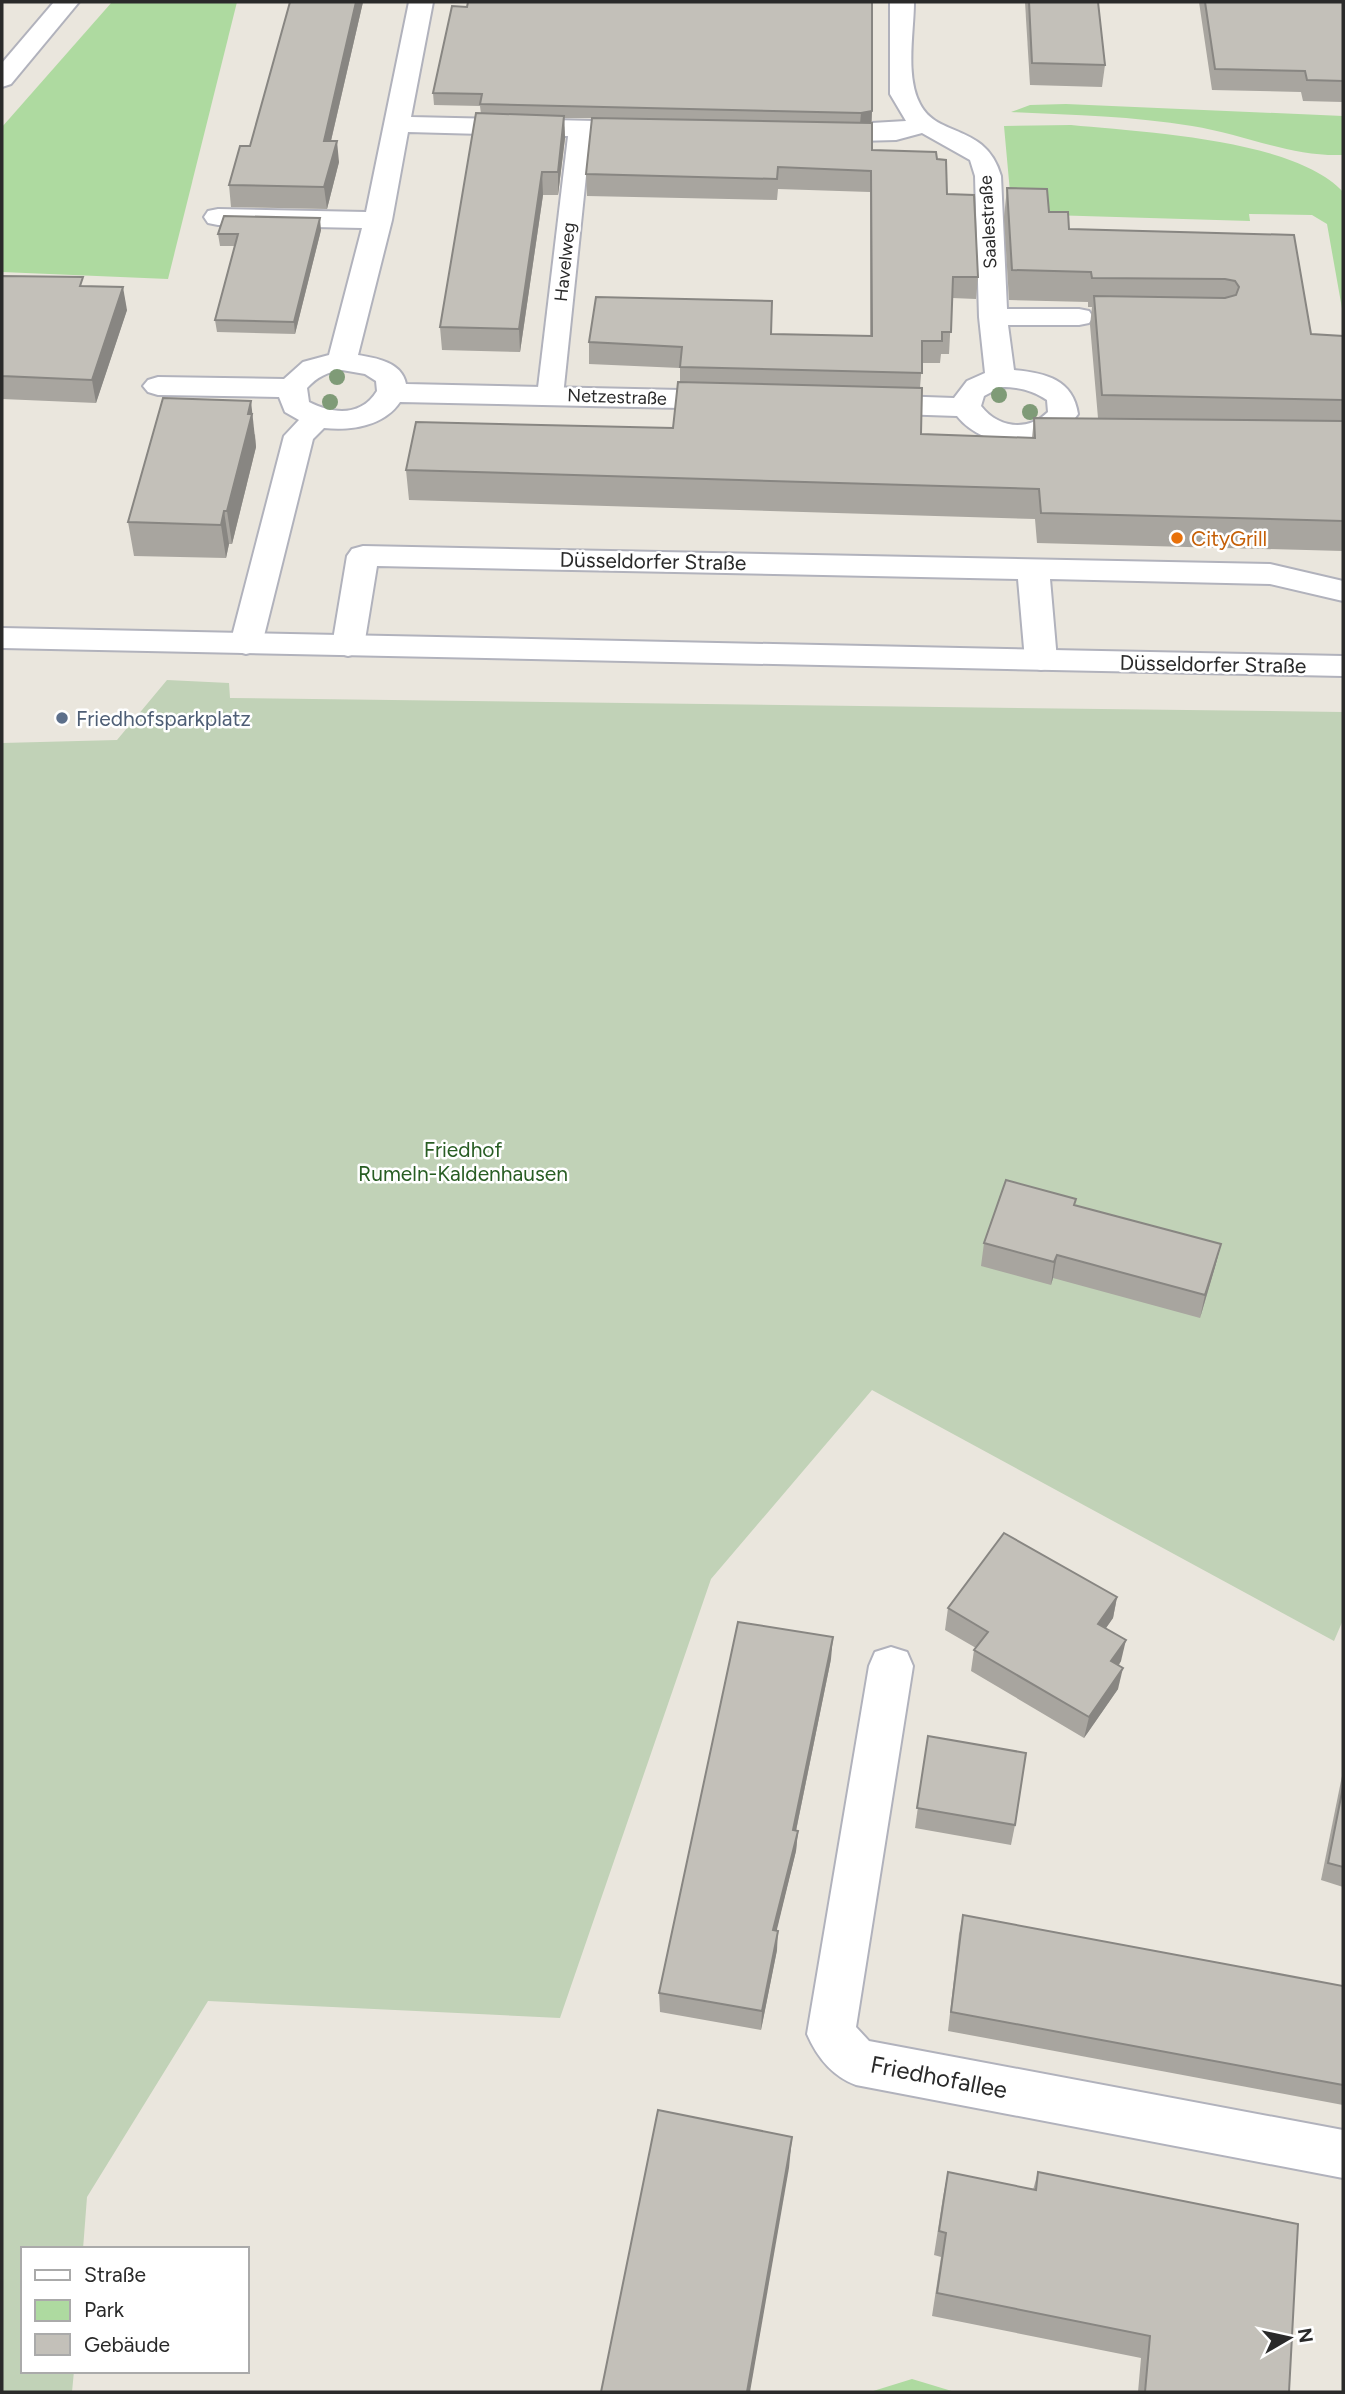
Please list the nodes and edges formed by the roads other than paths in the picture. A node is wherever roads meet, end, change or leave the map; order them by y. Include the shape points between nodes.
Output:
1 (67, 2) edge
2 (421, 2) edge
3 (902, 2) edge
4 (2, 79) edge
5 (397, 124) junction
6 (926, 124) junction
7 (580, 128) junction
8 (660, 130) edge
9 (793, 133) edge
10 (218, 218) dead end
11 (378, 220) junction
12 (993, 317) junction
13 (1091, 317) edge
14 (342, 361) junction
15 (1000, 378) junction
16 (158, 386) dead end
17 (292, 388) junction
18 (394, 393) junction
19 (551, 396) junction
20 (758, 401) edge
21 (841, 403) edge
22 (966, 407) junction
23 (318, 418) junction
24 (1033, 567) junction
25 (1343, 591) edge
26 (2, 638) edge
27 (246, 644) junction
28 (348, 646) junction
29 (1041, 660) junction
30 (1343, 666) edge
31 (891, 1666) dead end
32 (1343, 2154) edge

1 - 4 street
2 - 5 street
3 - 6 street, Saalestraße via 903,95 912,113
5 - 7 street
5 - 11 street
6 - 9 street via 860,135
6 - 12 street, Saalestraße via 961,141 982,158 988,176
7 - 8 street
7 - 19 lane, Havelweg
10 - 11 street
11 - 14 street
12 - 13 street
12 - 15 street, Saalestraße
14 - 17 street via 310,369
14 - 18 street via 375,366 386,373
15 - 22 street via 979,384 968,394
15 - 22 street via 1024,378 1048,386 1061,397 1066,427 1030,434 1002,433 973,418
16 - 17 street
17 - 23 street via 296,405
18 - 19 street, Netzestraße
18 - 23 street via 389,402 366,416
19 - 20 street, Netzestraße
21 - 22 street
23 - 27 street via 299,436
24 - 25 street, Düsseldorfer Straße via 1270,574
24 - 28 street, Düsseldorfer Straße via 363,556
24 - 29 street
26 - 27 street, Düsseldorfer Straße
27 - 28 street, Düsseldorfer Straße
28 - 29 street, Düsseldorfer Straße
29 - 30 street, Düsseldorfer Straße
31 - 32 street, Friedhofallee via 831,2034 856,2062

